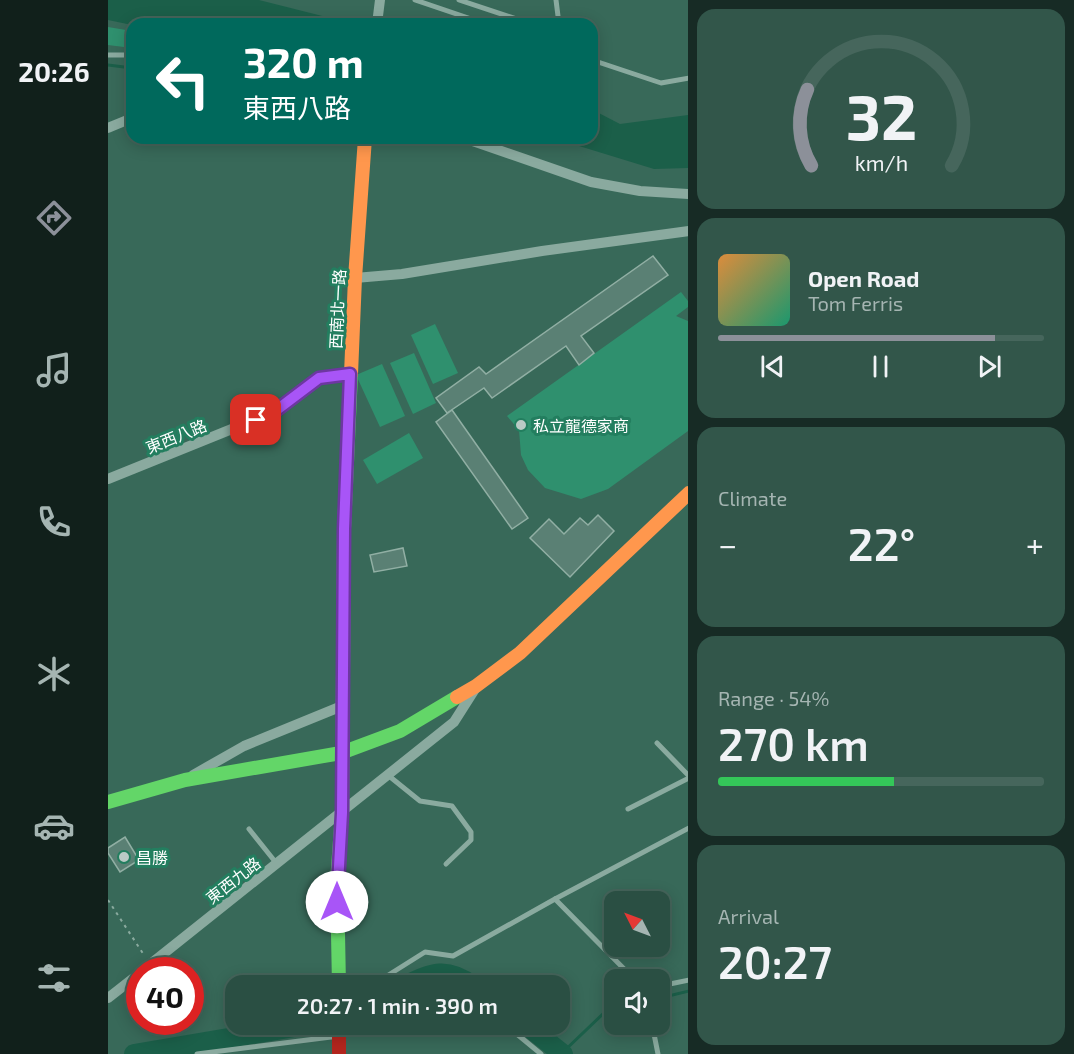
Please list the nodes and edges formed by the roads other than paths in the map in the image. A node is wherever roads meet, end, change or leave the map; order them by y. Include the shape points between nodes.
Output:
1 (380, 0) edge
2 (415, 0) edge
3 (459, 0) edge
4 (556, 0) edge
5 (378, 18) edge
6 (468, 18) edge
7 (514, 18) edge
8 (558, 18) edge
9 (108, 55) edge
10 (126, 56) edge
11 (598, 62) edge
12 (688, 78) edge
13 (126, 120) edge
14 (108, 128) edge
15 (365, 144) edge
16 (481, 144) edge
17 (688, 194) edge
18 (688, 231) edge
19 (355, 278) junction
20 (350, 374) junction
21 (108, 479) edge
22 (688, 493) edge
23 (476, 686) junction
24 (342, 706) junction
25 (657, 743) dead end
26 (341, 753) junction
27 (389, 776) junction
28 (688, 777) edge
29 (185, 780) junction
30 (108, 802) edge
31 (628, 809) dead end
32 (342, 813) junction
33 (688, 828) edge
34 (249, 829) dead end
35 (277, 864) junction
36 (446, 864) dead end
37 (555, 899) junction
38 (161, 957) edge
39 (624, 969) edge
40 (339, 975) edge
41 (388, 975) edge
42 (688, 980) edge
43 (126, 984) edge
44 (670, 984) edge
45 (108, 998) edge
46 (309, 1035) edge
47 (339, 1035) edge
48 (518, 1035) edge
49 (654, 1035) edge
50 (197, 1054) edge
51 (339, 1054) edge
52 (541, 1054) edge
53 (658, 1054) edge

1 - 5 street
2 - 6 lane
3 - 7 lane
4 - 8 lane
9 - 10 lane
11 - 12 lane via 661,83
13 - 14 street
15 - 19 street, 西南北一路
16 - 17 street via 591,182
18 - 19 street
19 - 20 street, 西南北一路
20 - 21 street, 東西八路 via 319,378 274,412
20 - 24 street, 西南北一路
22 - 23 street via 520,653
23 - 26 street via 400,730
23 - 27 street, 東西九路 via 454,722
24 - 26 street, 西南北一路
24 - 29 street via 244,746
25 - 28 lane
26 - 29 street
26 - 32 street, 西南北一路
27 - 32 street, 東西九路
27 - 36 lane via 420,801 452,806 471,832 471,840
28 - 31 lane
29 - 30 street
32 - 35 street, 東西九路
32 - 40 street, 西南北一路 via 337,881
33 - 37 lane
34 - 35 lane
35 - 38 street, 東西九路
37 - 39 lane
37 - 41 lane via 453,956 425,952
42 - 44 lane
43 - 45 street
46 - 50 lane
47 - 51 street
48 - 52 lane
49 - 53 lane

